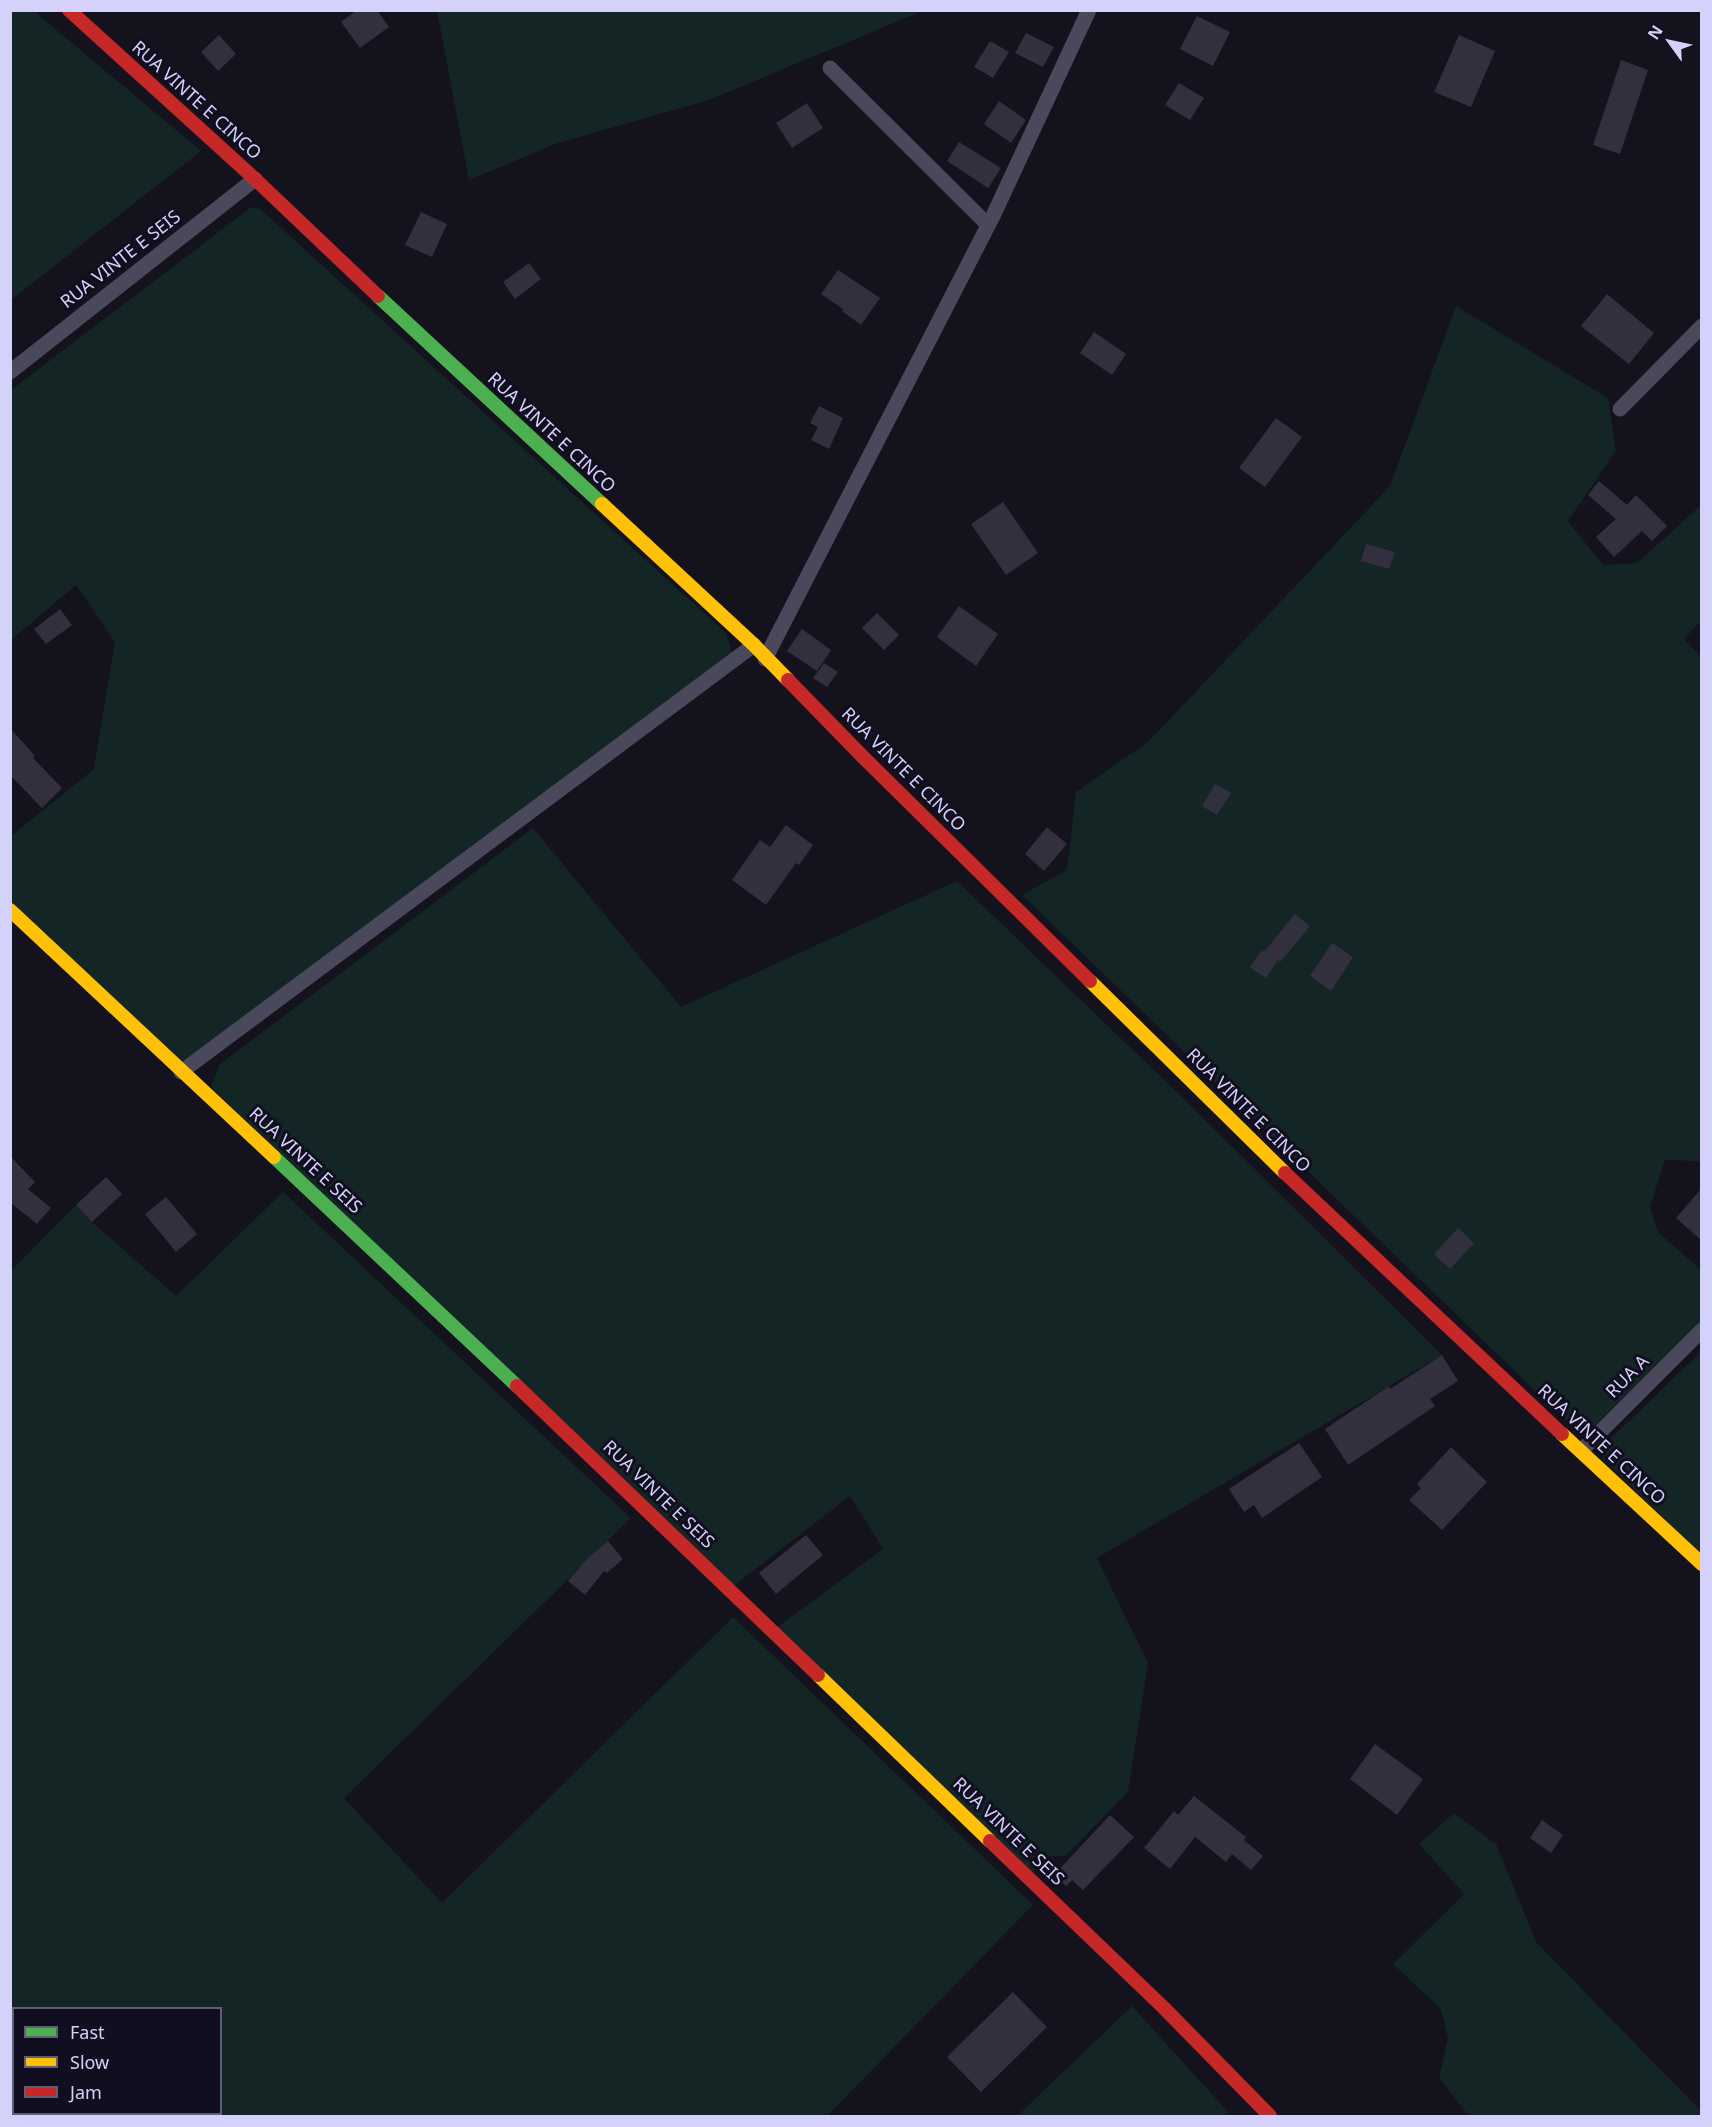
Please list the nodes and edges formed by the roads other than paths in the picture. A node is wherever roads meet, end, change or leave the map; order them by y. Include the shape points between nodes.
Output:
1 (69, 10) edge
2 (1089, 10) edge
3 (830, 68) dead end
4 (255, 179) junction
5 (988, 225) junction
6 (1701, 326) edge
7 (10, 372) edge
8 (1620, 409) dead end
9 (754, 645) junction
10 (765, 659) junction
11 (10, 910) edge
12 (182, 1072) junction
13 (1701, 1330) edge
14 (1581, 1451) junction
15 (1701, 1564) edge
16 (1270, 2116) edge

1 - 4 street, RUA VINTE E CINCO
2 - 5 street
3 - 5 street
4 - 7 street, RUA VINTE E SEIS
4 - 9 street, RUA VINTE E CINCO
5 - 10 street
6 - 8 street
9 - 10 street, RUA VINTE E CINCO
9 - 12 street
10 - 14 street, RUA VINTE E CINCO via 1308,1196
11 - 12 street, RUA VINTE E SEIS
12 - 16 street, RUA VINTE E SEIS via 512,1381 1164,2008
13 - 14 street, RUA A
14 - 15 street, RUA VINTE E CINCO

